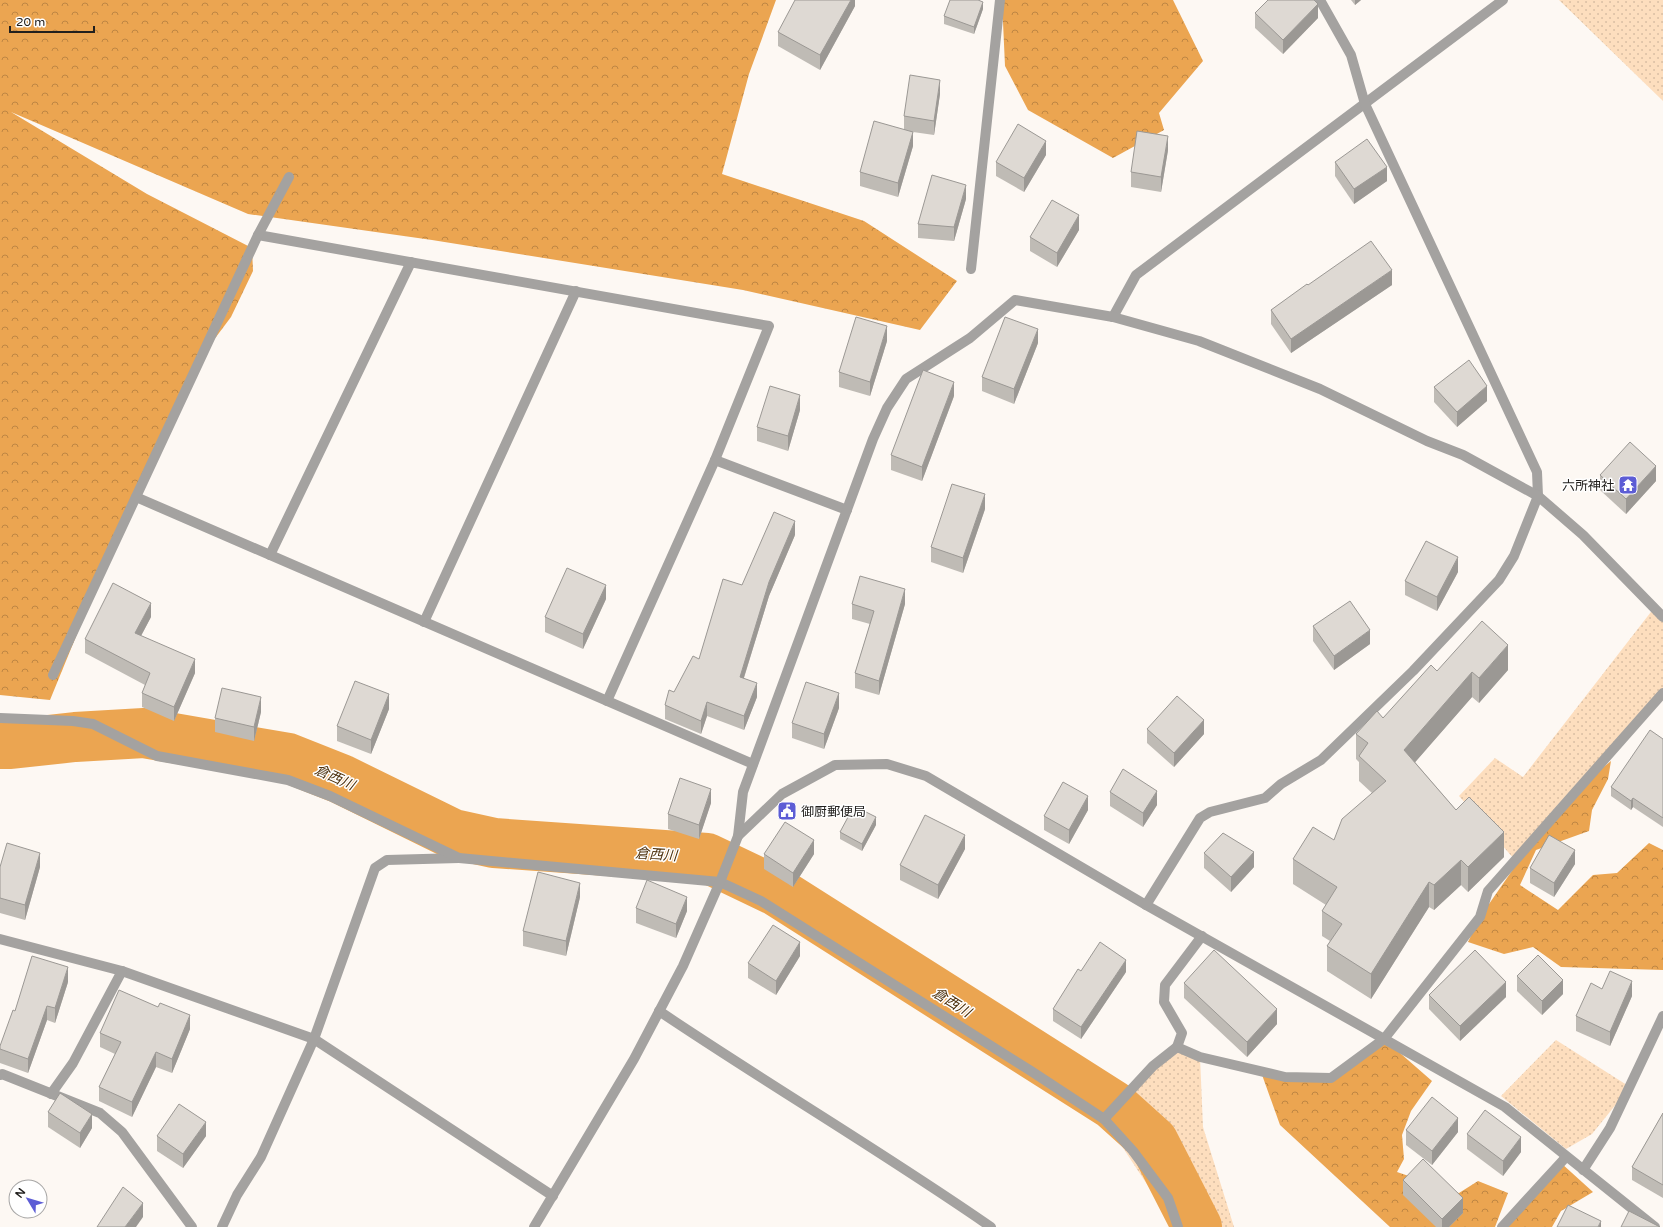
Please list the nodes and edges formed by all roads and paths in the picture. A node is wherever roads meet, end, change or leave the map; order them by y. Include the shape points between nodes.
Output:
1 (1000, 0) edge
2 (1320, 0) edge
3 (1503, 0) edge
4 (1365, 104) junction
5 (289, 177) dead end
6 (258, 235) junction
7 (411, 262) junction
8 (971, 270) dead end
9 (576, 291) junction
10 (1113, 317) junction
11 (715, 460) junction
12 (1538, 496) junction
13 (136, 497) junction
14 (847, 510) junction
15 (270, 555) junction
16 (1663, 617) edge
17 (424, 622) junction
18 (52, 675) dead end
19 (1663, 693) edge
20 (607, 701) junction
21 (0, 718) edge
22 (753, 764) junction
23 (738, 836) junction
24 (459, 858) junction
25 (720, 882) junction
26 (1146, 905) junction
27 (1202, 936) junction
28 (0, 939) edge
29 (122, 971) junction
30 (659, 1011) junction
31 (1663, 1016) edge
32 (314, 1039) junction
33 (1384, 1039) junction
34 (1177, 1047) junction
35 (0, 1075) edge
36 (51, 1094) junction
37 (1104, 1120) junction
38 (1566, 1157) junction
39 (1583, 1170) junction
40 (553, 1196) junction
41 (192, 1227) edge
42 (222, 1227) edge
43 (534, 1227) edge
44 (991, 1227) edge
45 (1178, 1227) edge
46 (1502, 1227) edge
47 (1655, 1227) edge

1 - 8 street
2 - 4 street via 1350,55
3 - 4 street
4 - 10 street via 1136,274
4 - 12 street via 1536,472
5 - 6 street
6 - 7 street
6 - 13 street
7 - 9 street
7 - 15 street
9 - 11 street via 769,326
9 - 17 street
10 - 12 street via 1199,341 1320,389 1463,455
10 - 14 street via 1015,300 970,338 906,379 884,414
11 - 14 street
11 - 20 street
12 - 16 street via 1583,535
12 - 26 street via 1514,556 1499,580 1413,671 1321,760 1281,784 1265,798 1210,812 1200,818
13 - 15 street
13 - 18 street
14 - 22 street
15 - 17 street
17 - 20 street
19 - 33 street via 1488,891 1480,917
20 - 22 street
21 - 24 street via 73,720 93,724 157,756 288,780 330,796
22 - 23 street via 743,792
23 - 25 street
23 - 26 street via 782,794 835,765 887,764 926,776
24 - 25 street
24 - 32 street via 387,860 375,868
25 - 30 street via 683,966
25 - 37 street via 761,901
26 - 27 street
27 - 33 street
27 - 34 street via 1165,985 1164,1002 1182,1033
28 - 29 street
29 - 32 street
29 - 36 street via 73,1063
30 - 40 street via 634,1059
30 - 44 street
31 - 39 street via 1610,1128
32 - 40 street
32 - 42 street via 261,1157 237,1195
33 - 34 street via 1331,1078 1285,1077 1200,1056
33 - 38 street via 1505,1107
34 - 37 street via 1153,1066
35 - 36 street
36 - 41 street via 100,1113 122,1132
37 - 45 street via 1134,1151 1168,1198
38 - 39 street
38 - 46 street
39 - 47 street
40 - 43 street

